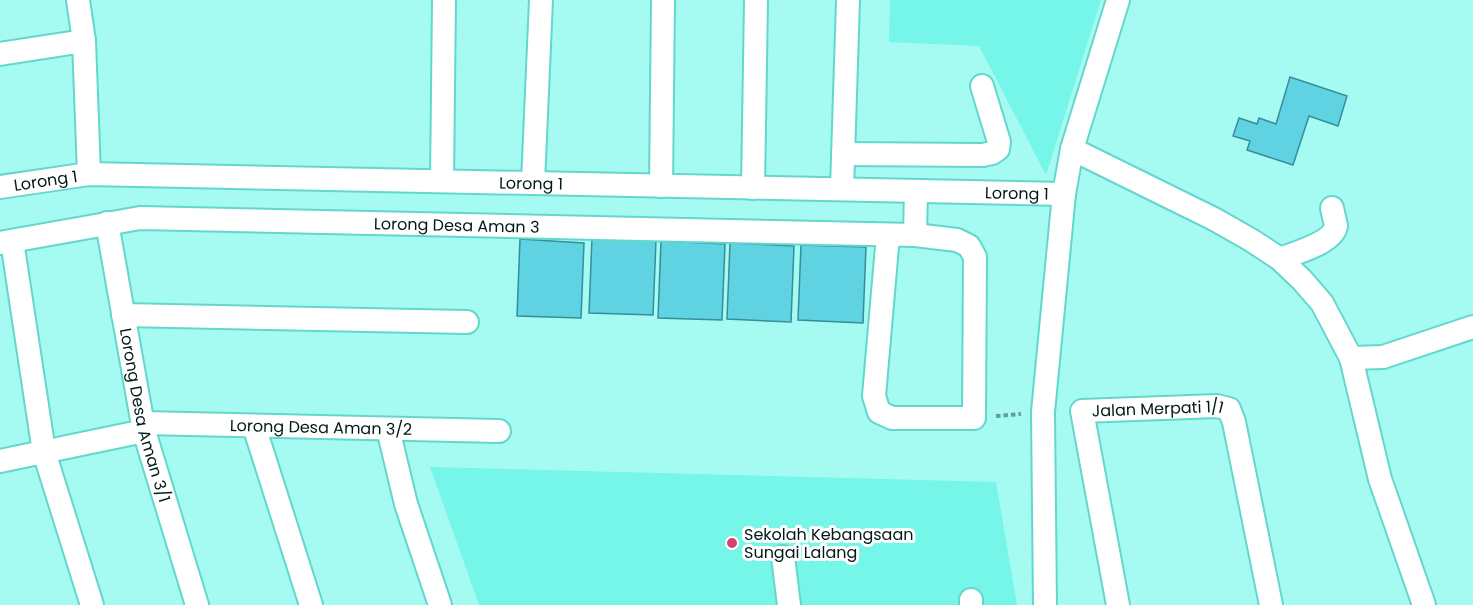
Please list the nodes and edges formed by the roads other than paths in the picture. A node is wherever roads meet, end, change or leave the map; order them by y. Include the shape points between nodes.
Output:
1 (78, 0) edge
2 (444, 0) edge
3 (541, 0) edge
4 (663, 0) edge
5 (756, 0) edge
6 (848, 0) edge
7 (1118, 0) edge
8 (84, 41) junction
9 (0, 54) edge
10 (982, 86) dead end
11 (1072, 149) junction
12 (843, 154) junction
13 (89, 174) junction
14 (442, 181) junction
15 (533, 183) junction
16 (661, 186) junction
17 (0, 187) edge
18 (753, 188) junction
19 (842, 189) junction
20 (916, 191) junction
21 (1064, 194) junction
22 (1332, 208) dead end
23 (107, 223) junction
24 (888, 234) junction
25 (915, 235) junction
26 (6, 242) edge
27 (1280, 259) junction
28 (123, 315) junction
29 (467, 322) dead end
30 (1473, 327) edge
31 (1351, 358) junction
32 (1082, 411) junction
33 (1043, 412) junction
34 (254, 426) junction
35 (144, 427) junction
36 (388, 429) junction
37 (499, 431) dead end
38 (44, 452) junction
39 (0, 461) edge
40 (783, 557) dead end
41 (92, 605) edge
42 (197, 605) edge
43 (311, 605) edge
44 (440, 605) edge
45 (789, 605) edge
46 (1045, 605) edge
47 (1118, 605) edge
48 (1271, 605) edge
49 (1424, 605) edge

1 - 8 street
2 - 14 street
3 - 15 street
4 - 16 street
5 - 18 street
6 - 12 street
7 - 11 street
8 - 9 street
8 - 13 street
10 - 12 street via 999,142 992,153
11 - 21 street
11 - 27 street via 1215,219
12 - 19 street
13 - 14 street, Lorong 1
13 - 17 street, Lorong 1
14 - 15 street, Lorong 1
15 - 16 street, Lorong 1
16 - 18 street, Lorong 1
18 - 19 street, Lorong 1
19 - 20 street, Lorong 1
20 - 21 street, Lorong 1
20 - 25 street
21 - 33 street
22 - 27 street via 1336,226 1331,236
23 - 24 street, Lorong Desa Aman 3 via 140,218
23 - 26 street, Lorong Desa Aman 3
23 - 28 street, Lorong Desa Aman 3/1
24 - 25 street, Lorong Desa Aman 3
24 - 25 street, Lorong Desa Aman 3 via 874,396 879,412 892,418 974,418 975,257 969,246 957,240
26 - 38 street
27 - 31 street via 1322,303
28 - 29 street
28 - 35 street, Lorong Desa Aman 3/1
30 - 31 street via 1383,357
31 - 49 street via 1380,478
32 - 33 street
32 - 47 street, Jalan Merpati 1/1
32 - 48 street, Jalan Merpati 1/1 via 1217,406 1229,409
33 - 46 street
34 - 35 street, Lorong Desa Aman 3/2
34 - 36 street, Lorong Desa Aman 3/2
34 - 43 street
35 - 38 street, Lorong Desa Aman 3/2
35 - 42 street, Lorong Desa Aman 3/1
36 - 37 street, Lorong Desa Aman 3/2
36 - 44 street via 406,504
38 - 39 street, Lorong Desa Aman 3/2
38 - 41 street
40 - 45 street

